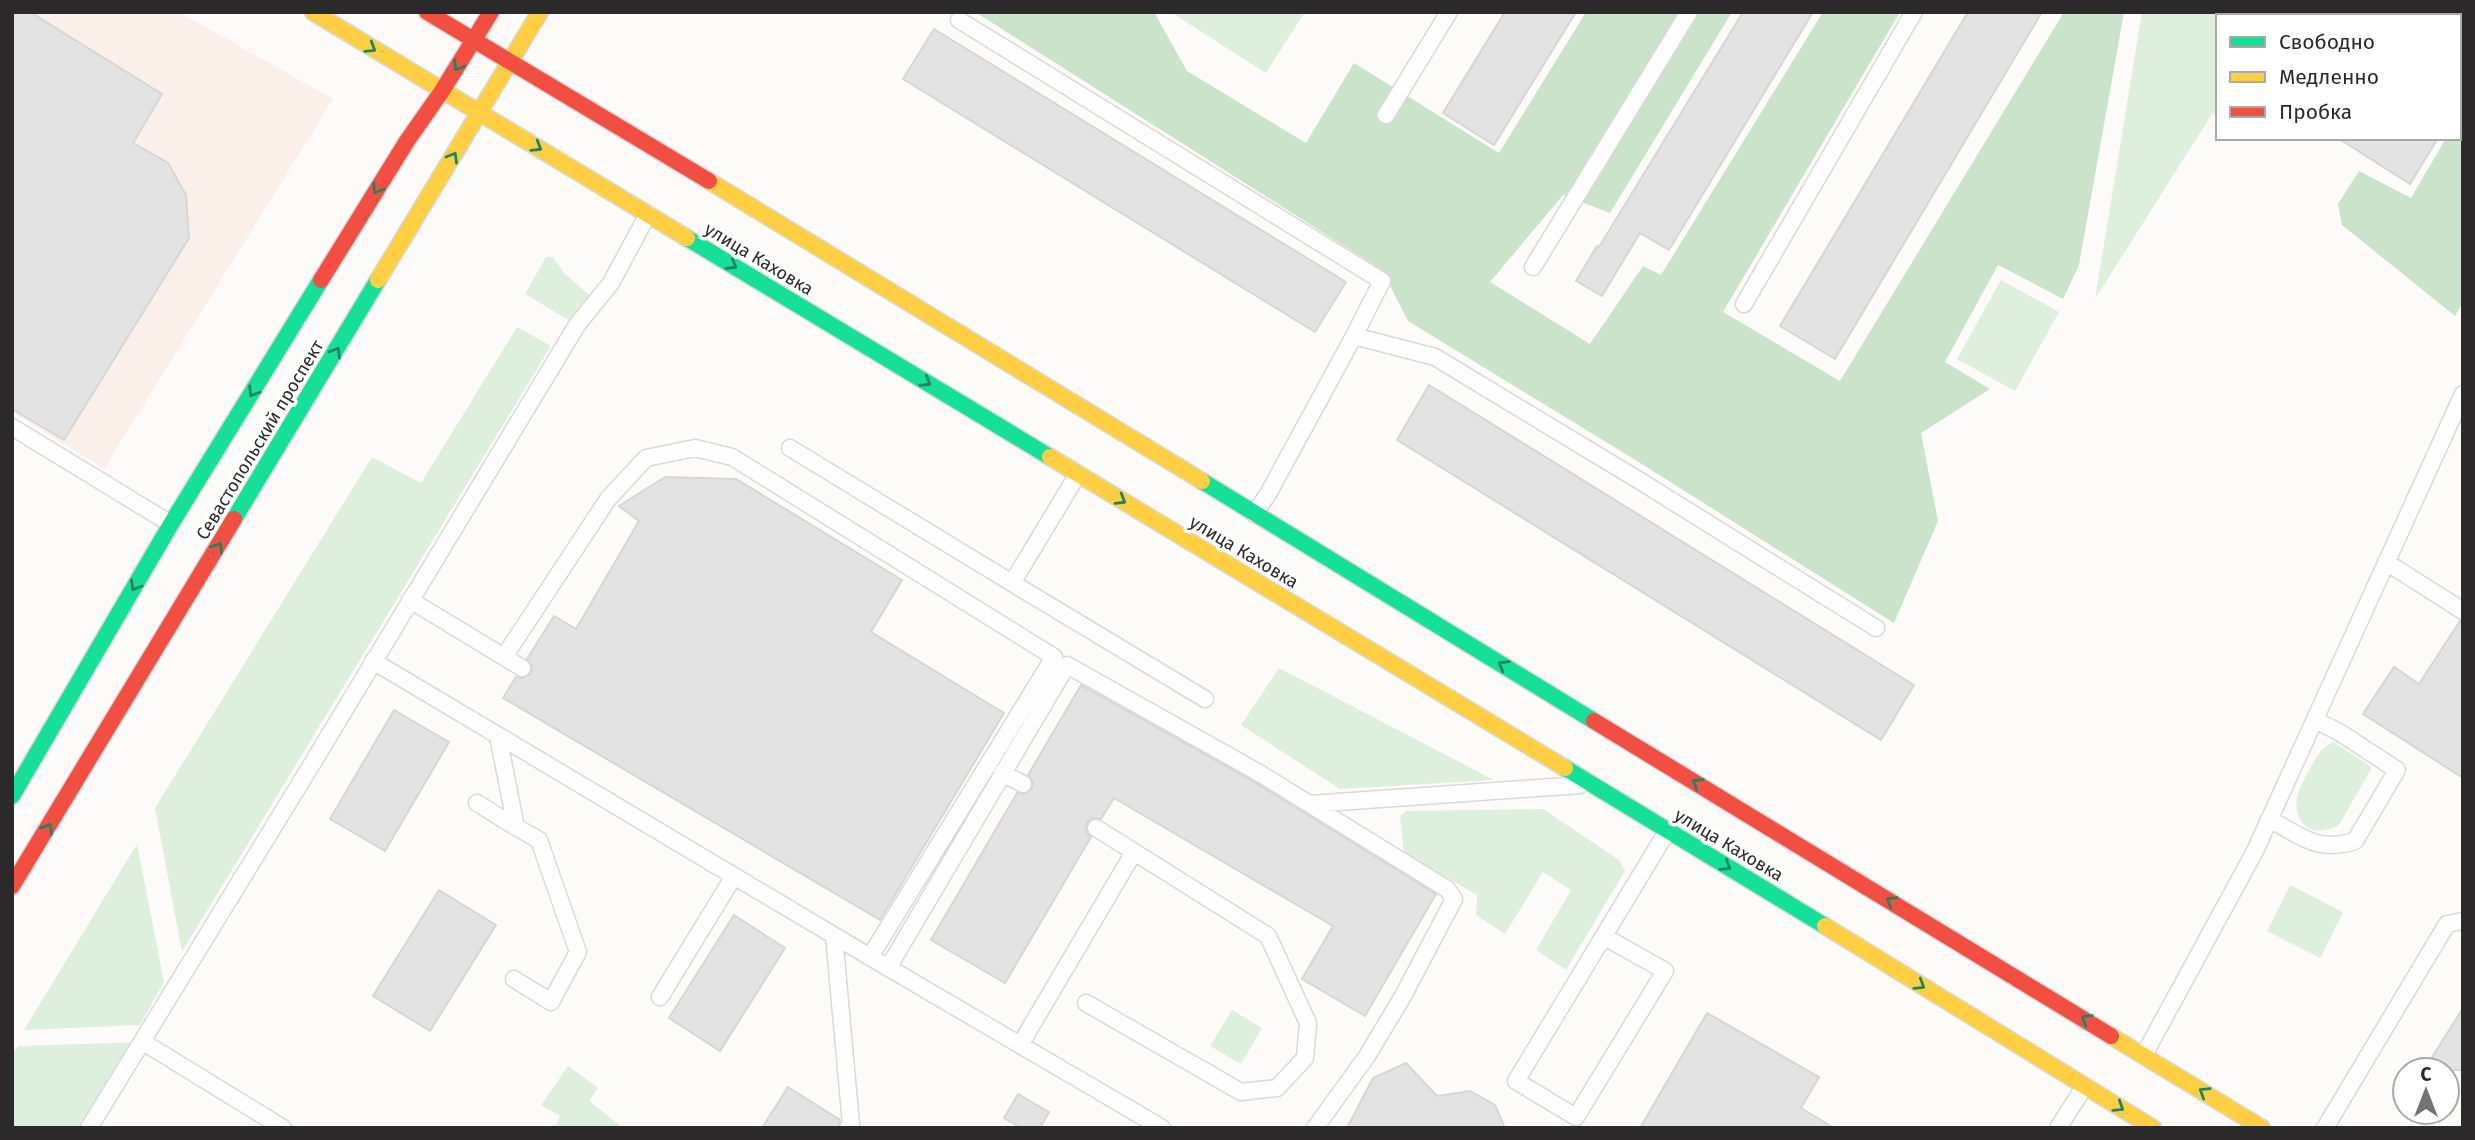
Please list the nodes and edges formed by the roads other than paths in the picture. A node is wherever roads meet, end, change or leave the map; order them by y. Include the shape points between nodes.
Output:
1 (313, 12) edge
2 (427, 12) edge
3 (491, 12) edge
4 (540, 12) edge
5 (1449, 12) edge
6 (1689, 12) edge
7 (1914, 12) edge
8 (959, 20) dead end
9 (474, 40) junction
10 (510, 62) junction
11 (442, 91) junction
12 (478, 112) junction
13 (1387, 115) dead end
14 (648, 214) junction
15 (1533, 267) dead end
16 (1744, 304) dead end
17 (1354, 336) junction
18 (2463, 394) edge
19 (12, 427) edge
20 (790, 448) dead end
21 (1078, 474) junction
22 (1254, 514) junction
23 (171, 524) junction
24 (2386, 562) junction
25 (1012, 583) junction
26 (410, 600) junction
27 (2463, 611) edge
28 (1876, 628) dead end
29 (504, 657) junction
30 (373, 661) junction
31 (522, 668) dead end
32 (1205, 699) dead end
33 (2315, 720) junction
34 (498, 736) junction
35 (1002, 773) junction
36 (1023, 784) dead end
37 (1591, 784) junction
38 (12, 796) edge
39 (477, 803) dead end
40 (1310, 804) junction
41 (2269, 819) junction
42 (516, 827) junction
43 (1096, 828) dead end
44 (1668, 830) junction
45 (1134, 852) junction
46 (734, 876) junction
47 (12, 886) edge
48 (2463, 921) edge
49 (834, 936) junction
50 (1605, 937) junction
51 (870, 957) junction
52 (888, 968) junction
53 (514, 979) dead end
54 (660, 997) dead end
55 (1086, 1003) dead end
56 (143, 1042) junction
57 (1020, 1045) junction
58 (2144, 1055) junction
59 (2085, 1086) junction
60 (89, 1128) edge
61 (283, 1128) edge
62 (848, 1128) edge
63 (1162, 1128) edge
64 (1315, 1128) edge
65 (2058, 1128) edge
66 (2153, 1128) edge
67 (2262, 1128) edge
68 (2325, 1128) edge

1 -> 11 main road, улица Каховка
2 - 9 main road, улица Каховка
3 - 9 main road, Севастопольский проспект
4 - 10 main road, Севастопольский проспект
5 - 13 lane
6 - 15 lane
7 - 16 lane
8 - 17 lane via 1382,281
9 - 10 main road, улица Каховка
9 -> 11 main road, Севастопольский проспект
10 - 12 main road, Севастопольский проспект
10 - 22 main road, улица Каховка
11 - 12 main road, улица Каховка
11 -> 23 main road, Севастопольский проспект
12 -> 14 main road, улица Каховка
47 -> 12 main road, Севастопольский проспект
14 -> 21 main road, улица Каховка
14 - 26 lane via 611,283 580,320
17 - 22 lane
17 - 28 lane via 1435,357
18 - 24 lane
19 - 23 lane
20 - 25 lane
21 - 25 lane
21 -> 37 main road, улица Каховка
58 -> 22 main road, улица Каховка
23 -> 38 main road, Севастопольский проспект
24 - 27 lane
24 - 33 lane
25 - 32 lane
26 - 29 lane
26 - 30 lane
29 - 31 lane
29 - 51 lane via 608,499 646,458 695,448 732,457 1054,657
30 - 34 lane
30 - 56 lane
33 - 41 lane
33 - 41 lane via 2397,770 2356,841 2338,846 2311,842
34 - 42 lane
34 - 46 lane
35 - 36 lane
35 - 40 lane via 1067,665
35 - 52 lane
37 - 40 lane
37 - 44 main road, улица Каховка
39 - 42 lane
40 - 64 lane via 1447,888 1454,899 1367,1056
41 - 58 lane
42 - 53 lane via 539,840 578,952 551,1002
43 - 45 lane
44 - 50 lane
44 -> 59 main road, улица Каховка
45 - 55 lane via 1268,936 1308,1023 1305,1058 1277,1088 1241,1092
45 - 57 lane
46 - 49 lane
46 - 54 lane
48 - 68 lane via 2447,924
49 - 51 lane
49 - 62 lane
50 - 50 lane via 1665,971 1576,1118 1516,1080
51 - 52 lane
52 - 57 lane
56 - 60 lane
56 - 61 lane
57 - 63 lane
67 -> 58 main road, улица Каховка
59 - 65 lane
59 -> 66 main road, улица Каховка

